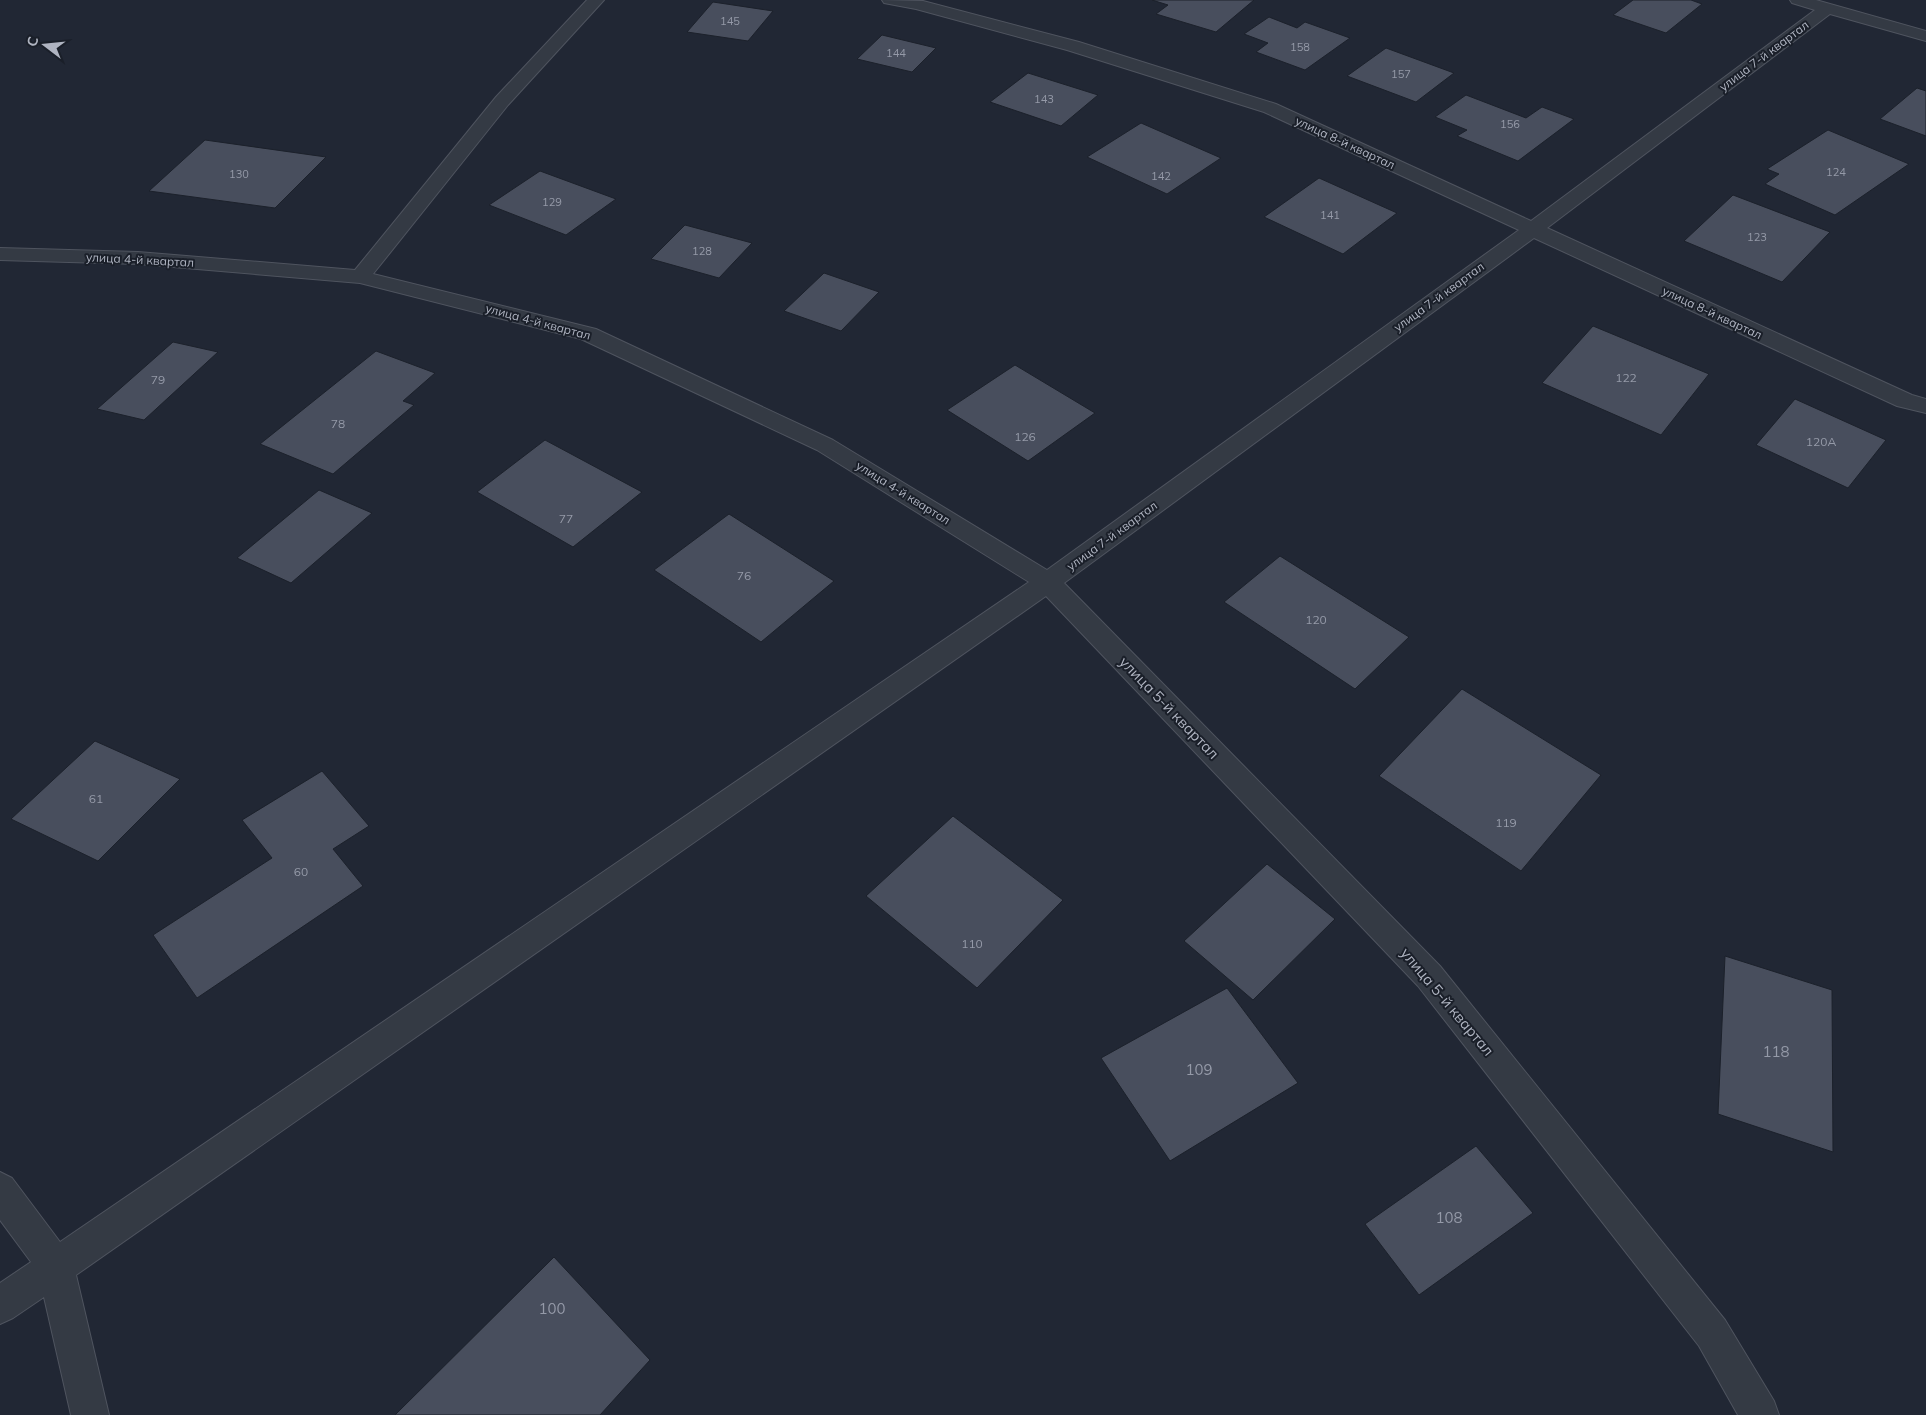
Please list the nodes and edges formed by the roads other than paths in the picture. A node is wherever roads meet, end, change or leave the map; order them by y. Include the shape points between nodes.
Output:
1 (596, 0) edge
2 (890, 0) edge
3 (1798, 0) edge
4 (1827, 9) junction
5 (1926, 36) edge
6 (1532, 230) junction
7 (0, 254) edge
8 (360, 277) junction
9 (1926, 406) edge
10 (1048, 582) junction
11 (0, 1190) edge
12 (55, 1265) junction
13 (0, 1305) edge
14 (90, 1415) edge
15 (1760, 1415) edge

1 - 8 street via 502,101
2 - 6 street, улица 8-й квартал via 917,4 1073,46 1270,108
3 - 4 street
4 - 5 street
4 - 6 street, улица 7-й квартал
6 - 9 street, улица 8-й квартал via 1904,401
6 - 10 street, улица 7-й квартал
7 - 8 street, улица 4-й квартал via 138,258
8 - 10 street, улица 4-й квартал via 588,334 825,445
10 - 12 street, улица 7-й квартал
10 - 15 street, улица 5-й квартал via 1429,976 1712,1333
11 - 12 street
12 - 13 street, улица 7-й квартал
12 - 14 street

